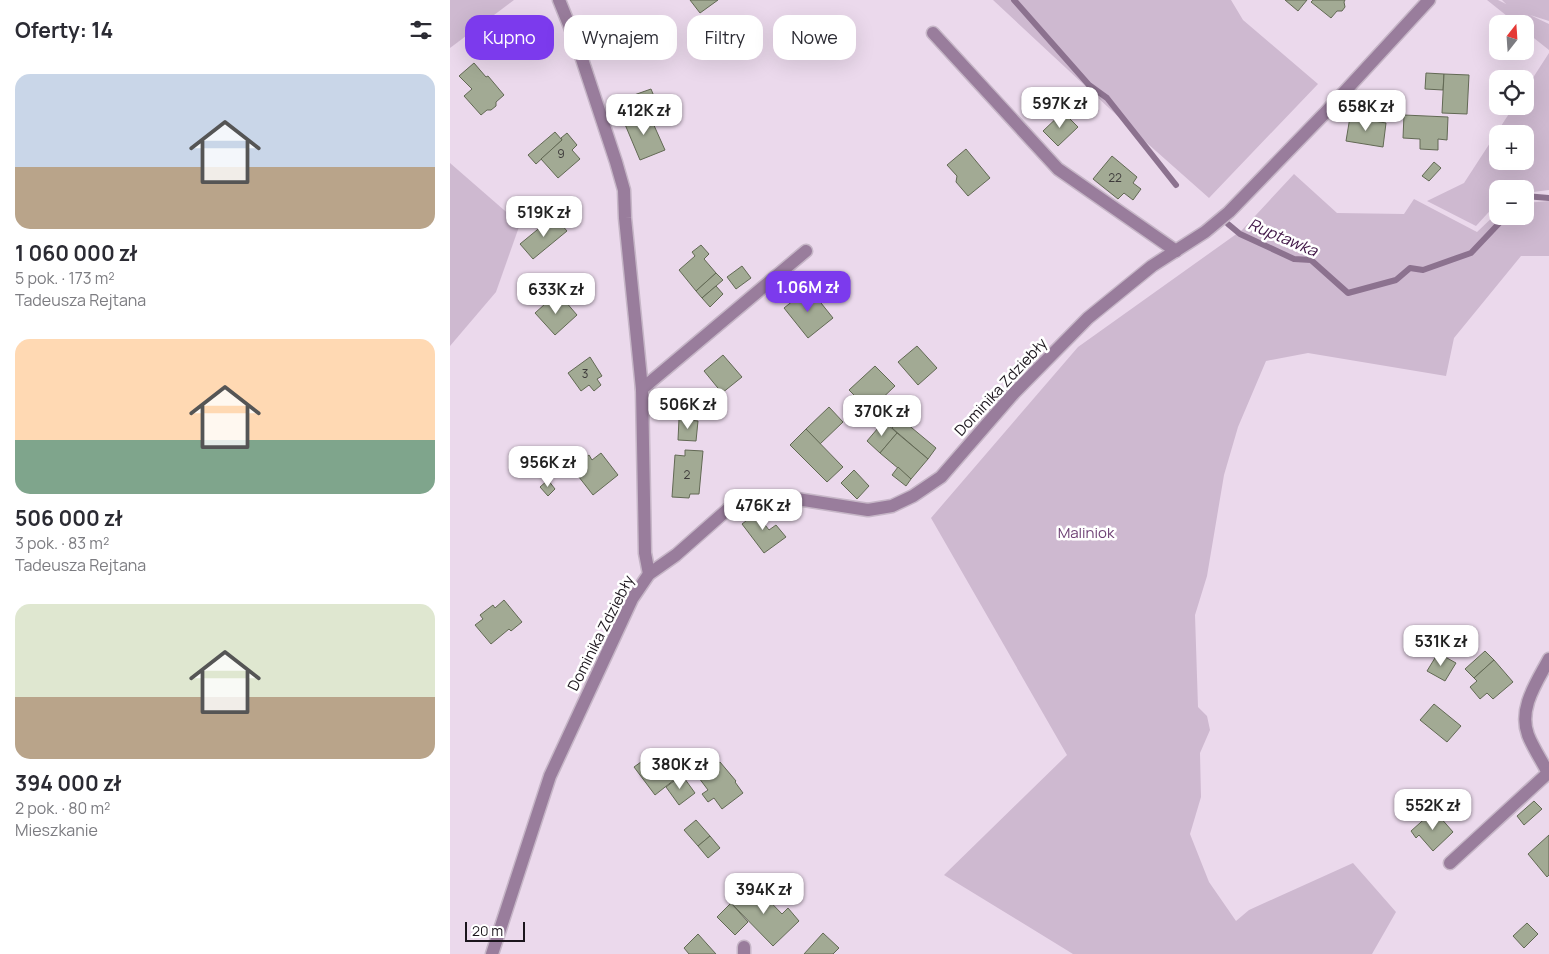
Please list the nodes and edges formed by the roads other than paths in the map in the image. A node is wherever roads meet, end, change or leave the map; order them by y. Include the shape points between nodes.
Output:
1 (559, 0) edge
2 (1429, 0) edge
3 (933, 32) dead end
4 (1176, 250) junction
5 (806, 251) dead end
6 (642, 389) junction
7 (649, 574) junction
8 (1549, 659) edge
9 (1549, 774) edge
10 (1450, 863) dead end
11 (492, 954) edge

1 - 6 street via 578,47 624,190
2 - 4 street, Dominika Zdziebły via 1229,212
3 - 4 street via 1058,169
4 - 7 street, Dominika Zdziebły via 1088,318 1014,393 941,477 913,496 892,506 868,510 784,497 748,497 727,510
5 - 6 street
6 - 7 street via 645,553
7 - 11 street, Dominika Zdziebły via 632,599 550,776
8 - 9 street via 1529,698 1524,718 1528,736
9 - 10 street

